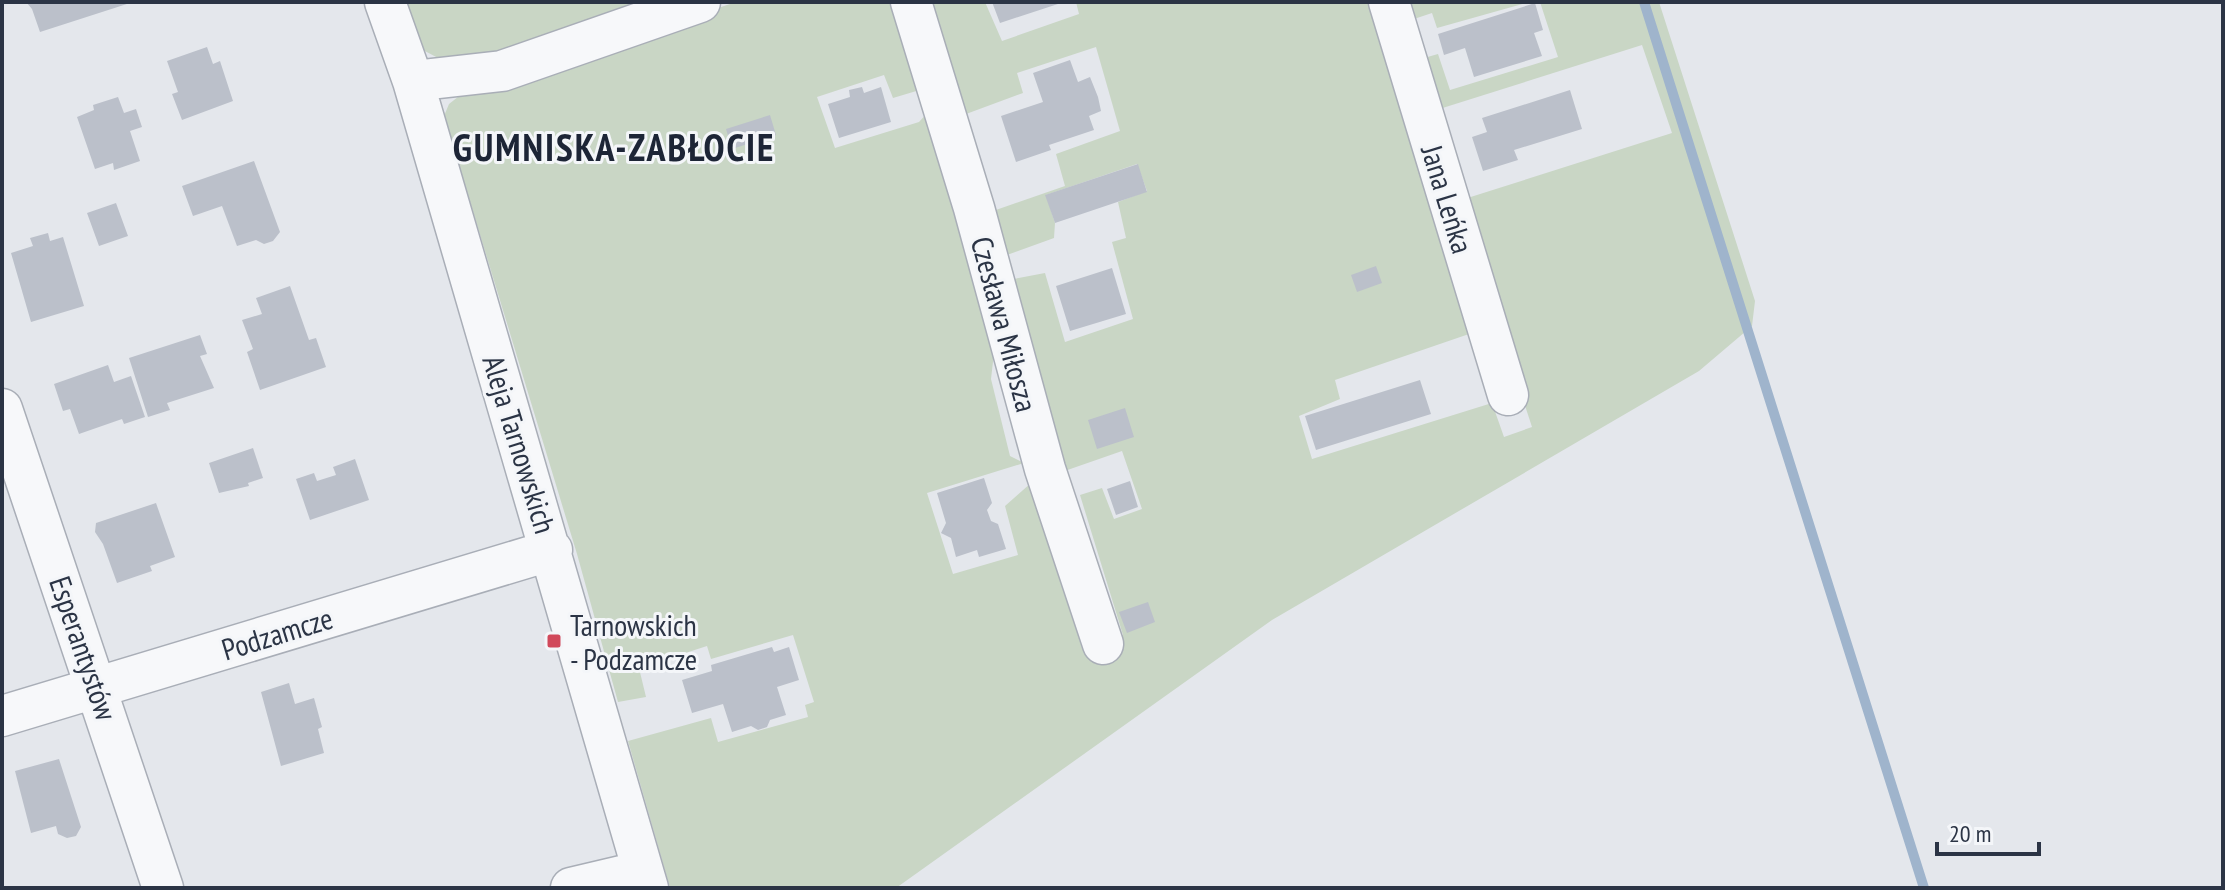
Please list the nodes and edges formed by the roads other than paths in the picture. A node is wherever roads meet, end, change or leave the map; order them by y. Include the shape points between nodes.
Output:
1 (385, 2) edge
2 (700, 2) edge
3 (911, 2) edge
4 (1389, 2) edge
5 (413, 81) junction
6 (1508, 395) dead end
7 (2, 409) edge
8 (552, 550) junction
9 (1103, 644) dead end
10 (98, 686) junction
11 (2, 716) edge
12 (645, 879) edge
13 (163, 888) edge
14 (571, 888) edge

1 - 5 street, Aleja Tarnowskich
2 - 5 street via 502,71
3 - 9 street, Czesława Miłosza via 1045,469
4 - 6 street, Jana Leńka
5 - 8 street, Aleja Tarnowskich
7 - 10 street, Esperantystów
8 - 10 street, Podzamcze
8 - 12 street, Aleja Tarnowskich
10 - 11 street, Podzamcze
10 - 13 street, Esperantystów
12 - 14 street

